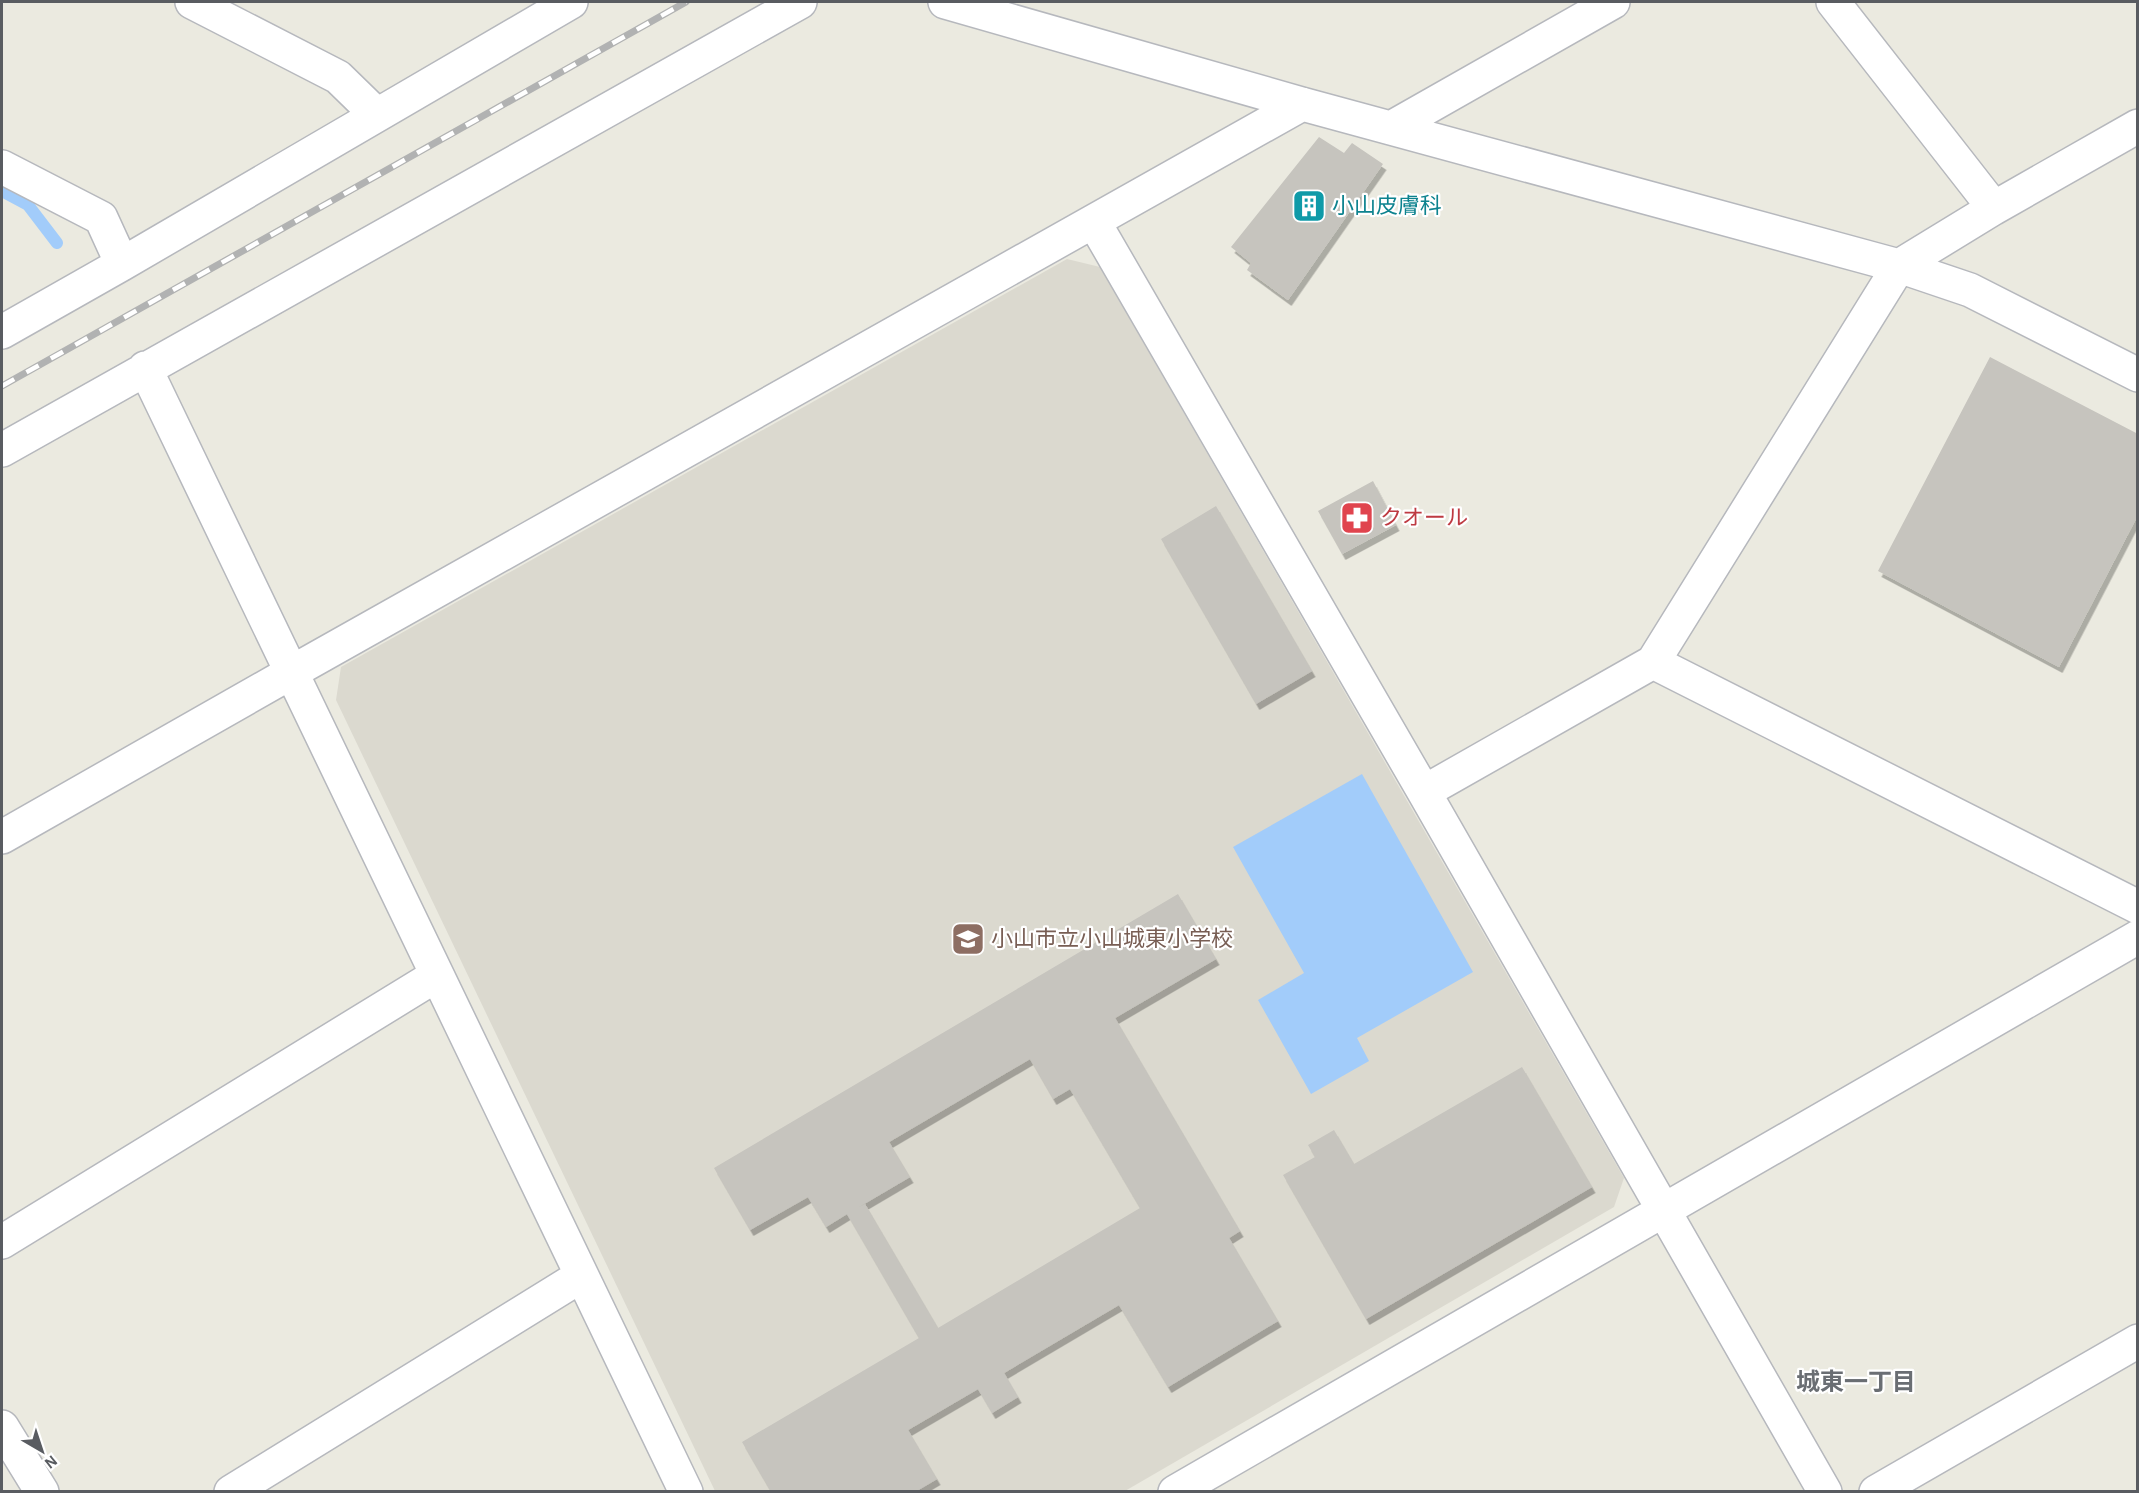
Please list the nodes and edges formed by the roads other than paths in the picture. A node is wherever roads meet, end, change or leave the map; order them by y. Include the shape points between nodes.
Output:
1 (192, 2) edge
2 (571, 2) edge
3 (800, 2) edge
4 (945, 2) edge
5 (1613, 2) edge
6 (1833, 2) edge
7 (1302, 104) junction
8 (377, 115) junction
9 (2138, 126) edge
10 (1391, 128) junction
11 (2, 166) edge
12 (1994, 208) junction
13 (1094, 222) junction
14 (122, 264) junction
15 (1899, 266) junction
16 (2, 332) edge
17 (145, 368) junction
18 (2138, 375) edge
19 (2, 450) edge
20 (1653, 662) junction
21 (292, 672) junction
22 (1424, 792) junction
23 (2, 837) edge
24 (2138, 907) edge
25 (2138, 937) edge
26 (437, 975) junction
27 (1663, 1209) junction
28 (2, 1242) edge
29 (581, 1276) junction
30 (2138, 1341) edge
31 (2, 1427) edge
32 (42, 1491) edge
33 (231, 1491) edge
34 (686, 1491) edge
35 (1175, 1491) edge
36 (1825, 1491) edge
37 (1876, 1491) edge

1 - 8 street via 338,77
2 - 8 street
3 - 17 street
4 - 7 street
5 - 10 street
6 - 12 street
7 - 10 street
7 - 13 street
8 - 14 street
9 - 12 street
10 - 15 street
11 - 14 street via 101,218
12 - 15 street
13 - 21 street
13 - 22 street
14 - 16 street
15 - 18 street via 1970,290
15 - 20 street
17 - 19 street
17 - 21 street
20 - 22 street
20 - 24 street
21 - 23 street
21 - 26 street
22 - 27 street
25 - 27 street
26 - 28 street
26 - 29 street
27 - 35 street
27 - 36 street
29 - 33 street
29 - 34 street
30 - 37 street
31 - 32 street

